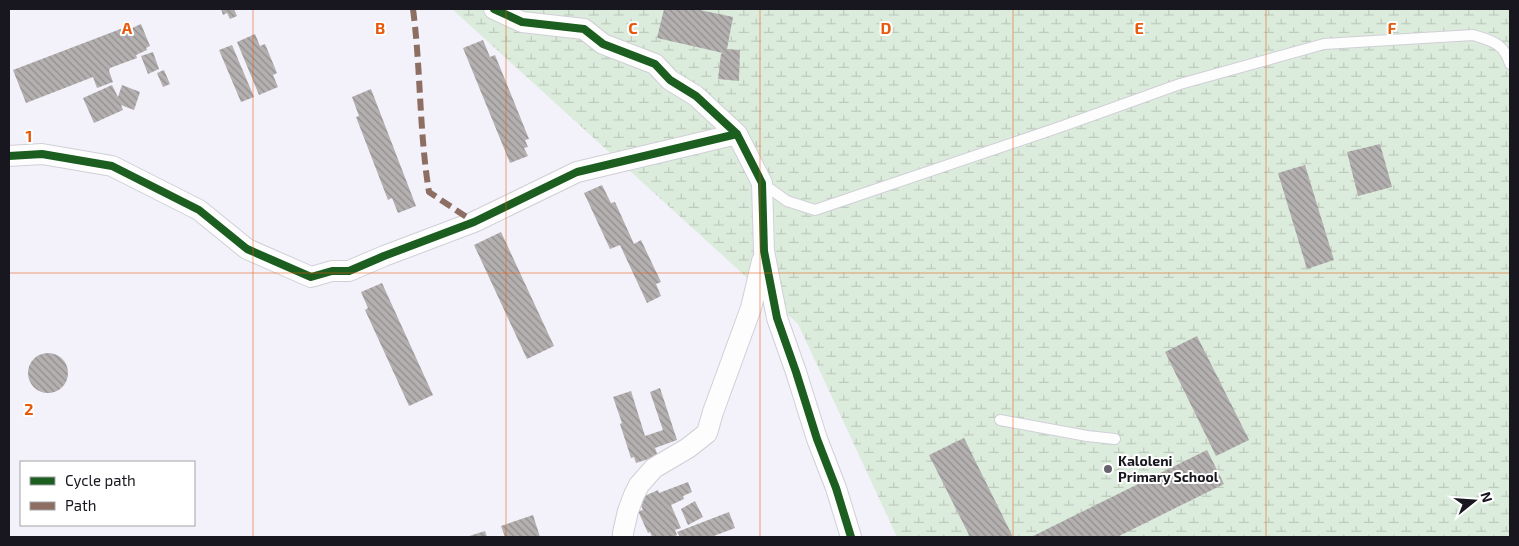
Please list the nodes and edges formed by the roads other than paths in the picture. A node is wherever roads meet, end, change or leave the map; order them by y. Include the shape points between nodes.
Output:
1 (494, 9) edge
2 (1510, 64) edge
3 (737, 134) junction
4 (9, 156) edge
5 (762, 183) junction
6 (764, 251) junction
7 (1000, 420) dead end
8 (1115, 439) dead end
9 (623, 537) edge
10 (851, 537) edge

1 - 3 street via 522,22 584,28 603,44 655,64
2 - 5 lane via 1507,54 1495,41 1473,35 1324,44 1180,84 815,210 787,200
3 - 4 street via 577,172 474,222 348,271 332,271 311,277 247,249 199,210 112,166 42,154
3 - 5 street
5 - 6 street
6 - 9 street via 751,308 707,433 654,468 639,486 628,511
6 - 10 street via 777,318
7 - 8 lane

